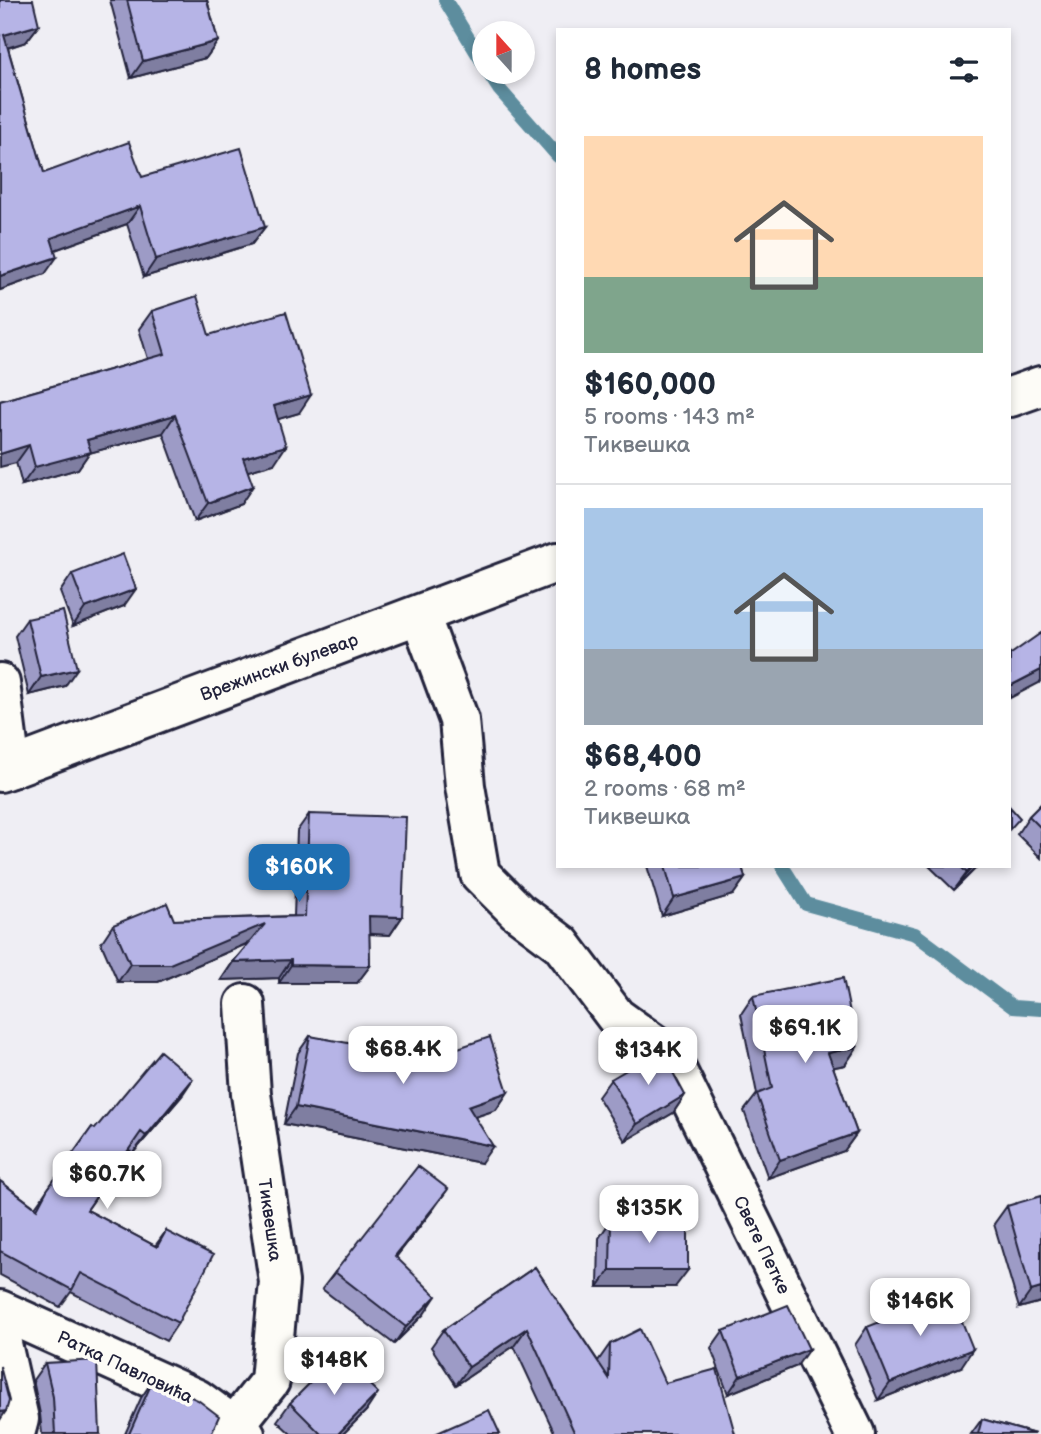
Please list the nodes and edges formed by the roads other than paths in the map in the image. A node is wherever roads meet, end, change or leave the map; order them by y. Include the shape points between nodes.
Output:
1 (1041, 386) edge
2 (1011, 397) edge
3 (556, 563) edge
4 (420, 615) junction
5 (0, 684) edge
6 (6, 770) edge
7 (244, 1004) dead end
8 (0, 1310) edge
9 (0, 1335) edge
10 (240, 1429) edge
11 (15, 1434) edge
12 (855, 1434) edge

1 - 2 street
3 - 4 street, Врежински булевар
4 - 6 street, Врежински булевар
4 - 12 street, Свете Петке via 459,720 480,874 517,911 561,944 616,1017 670,1055
5 - 6 street
7 - 10 street, Тиквешка via 251,1094 279,1282 270,1381
8 - 10 street, Ратка Павловића via 197,1399
9 - 11 street via 19,1419

